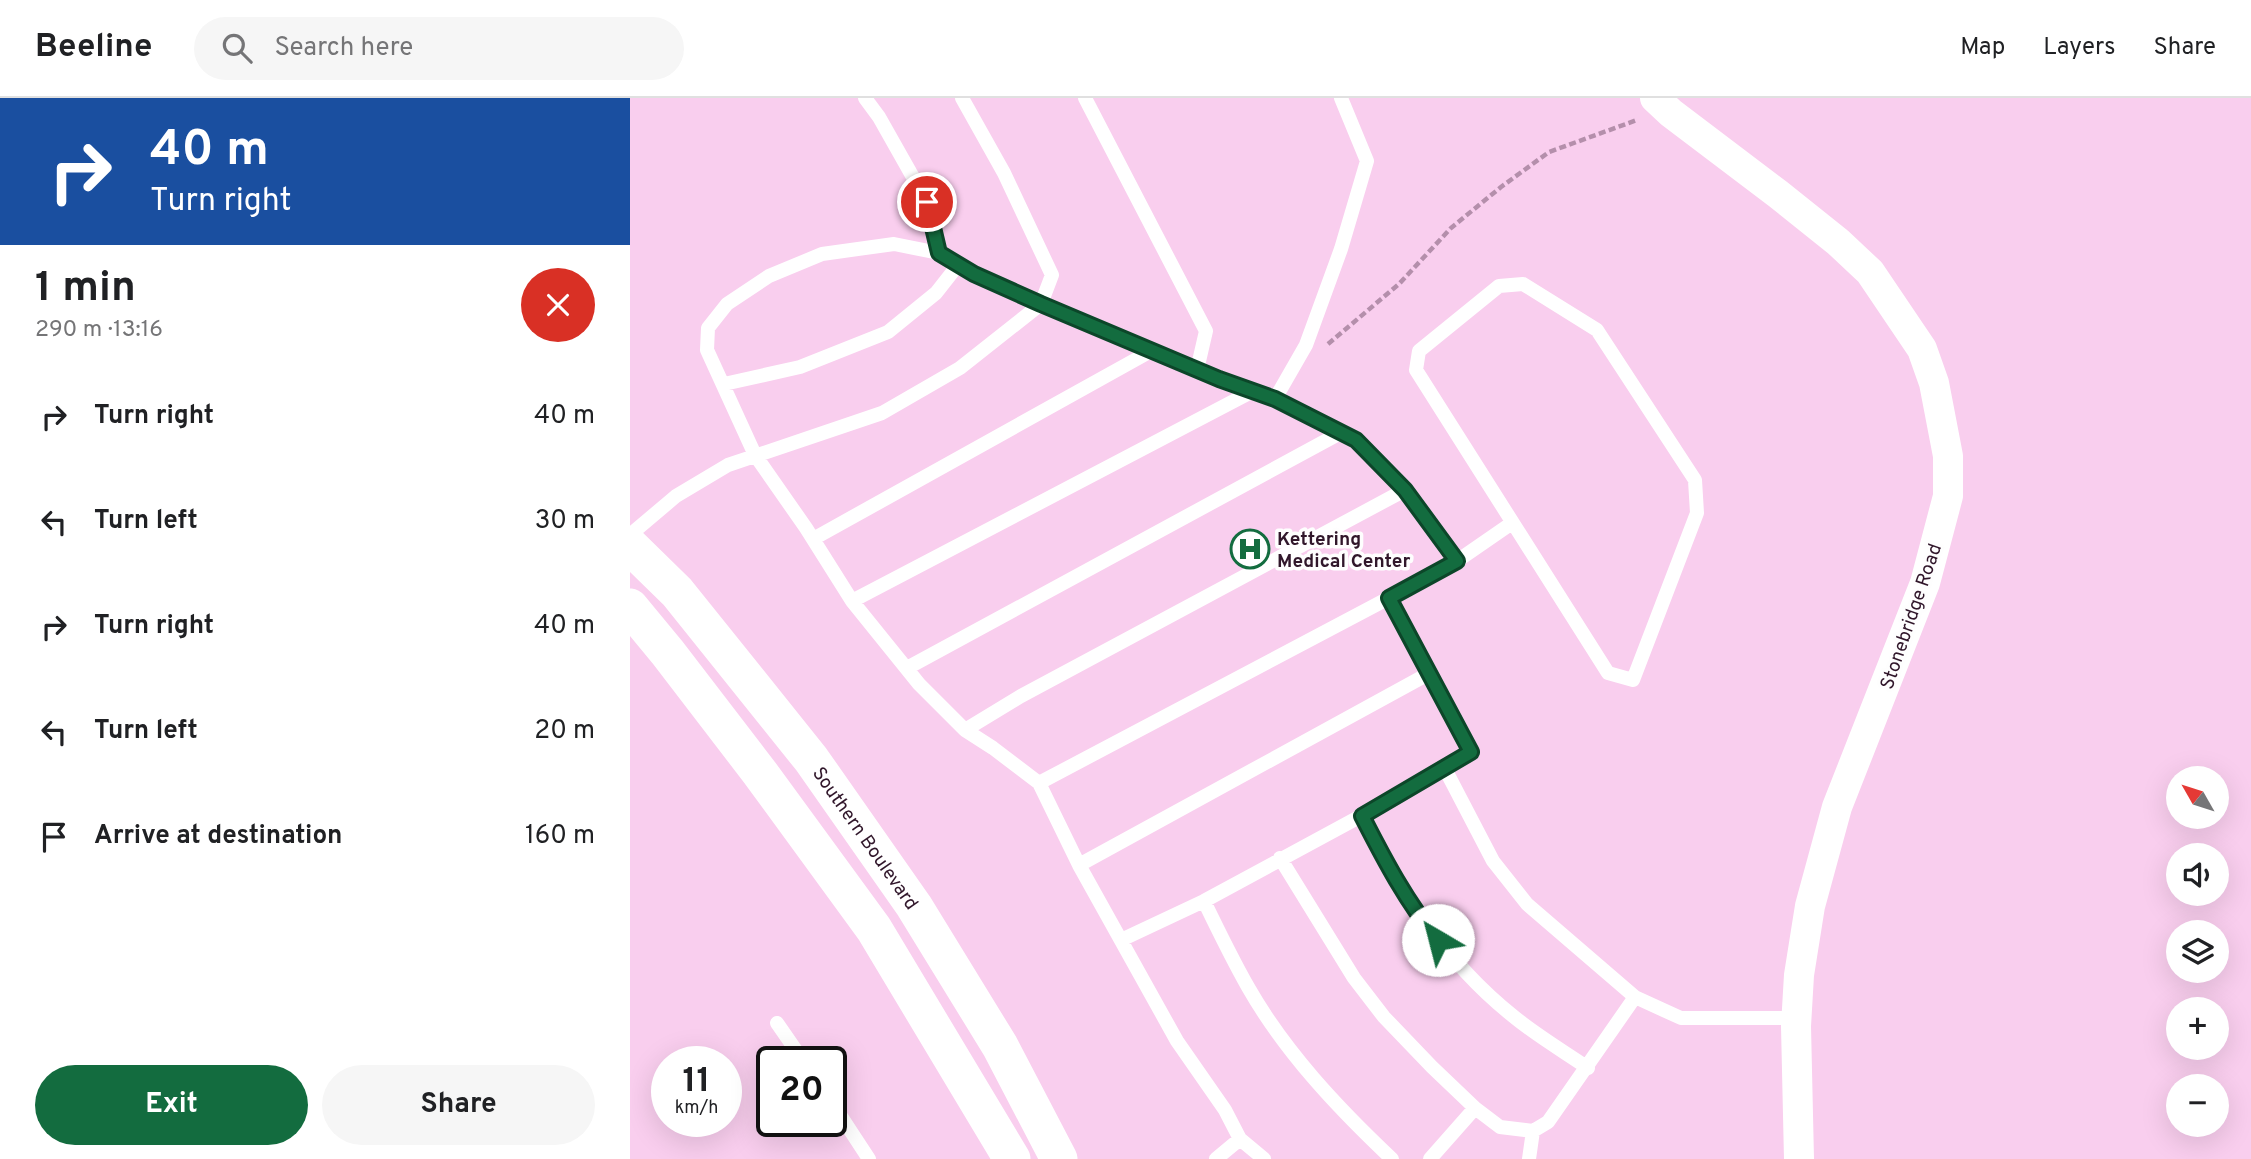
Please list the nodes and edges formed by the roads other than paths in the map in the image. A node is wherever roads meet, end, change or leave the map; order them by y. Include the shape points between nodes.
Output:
1 (865, 98) edge
2 (962, 98) edge
3 (1085, 98) edge
4 (1341, 98) edge
5 (1656, 98) edge
6 (939, 253) junction
7 (958, 265) junction
8 (1041, 304) junction
9 (1151, 351) junction
10 (1197, 370) junction
11 (724, 384) junction
12 (1253, 391) junction
13 (1275, 399) junction
14 (1342, 432) junction
15 (755, 455) junction
16 (1405, 490) junction
17 (1512, 523) junction
18 (630, 535) edge
19 (813, 539) junction
20 (630, 546) edge
21 (1457, 561) junction
22 (1389, 598) junction
23 (852, 601) junction
24 (630, 607) edge
25 (907, 668) junction
26 (1428, 674) junction
27 (965, 730) junction
28 (1444, 767) junction
29 (1039, 783) junction
30 (1362, 816) junction
31 (1280, 859) junction
32 (1079, 865) junction
33 (1204, 901) junction
34 (1121, 940) junction
35 (1636, 997) junction
36 (1797, 1018) junction
37 (777, 1023) dead end
38 (793, 1046) edge
39 (1588, 1068) junction
40 (1475, 1108) junction
41 (847, 1124) edge
42 (1533, 1131) junction
43 (1240, 1139) junction
44 (869, 1159) edge
45 (1012, 1159) edge
46 (1059, 1159) edge
47 (1216, 1159) edge
48 (1264, 1159) edge
49 (1392, 1159) edge
50 (1430, 1159) edge
51 (1529, 1159) edge
52 (1799, 1159) edge

1 - 6 lane via 927,202
2 - 8 lane via 1052,275
3 - 10 lane via 1206,331
4 - 13 lane via 1367,161 1306,345
5 - 36 street, Stonebridge Road via 1870,272 1922,349 1934,383 1948,456 1948,496 1925,583 1828,838 1799,975
6 - 7 lane
6 - 11 lane via 882,245 822,254 769,276 727,304 708,328 707,350
7 - 8 lane
7 - 11 lane via 936,293 888,332 800,367
8 - 9 lane
8 - 15 lane via 960,368 882,413
9 - 10 lane
9 - 19 lane
10 - 12 lane
11 - 15 lane
12 - 13 lane
12 - 23 lane
13 - 14 lane
14 - 16 lane via 1356,440
14 - 25 lane
15 - 18 lane via 728,465 676,496
15 - 19 lane
16 - 21 lane
16 - 27 lane
17 - 17 lane via 1608,673 1633,680 1697,513 1695,480 1597,330 1523,285 1499,286 1419,351 1416,370
17 - 21 lane
19 - 23 lane
20 - 46 street, Southern Boulevard via 677,592 819,770 914,906 1000,1046
21 - 22 lane
22 - 26 lane
22 - 29 lane
23 - 25 lane
24 - 45 street via 874,929
25 - 27 lane
26 - 28 lane via 1471,752
26 - 32 lane
27 - 29 lane
28 - 30 lane
28 - 35 lane via 1493,861 1527,904
29 - 32 lane
30 - 31 lane
30 - 39 lane via 1424,923 1467,974 1513,1016
31 - 33 lane
31 - 40 lane via 1354,978 1432,1067
32 - 34 lane
33 - 34 lane
33 - 49 lane via 1248,988 1288,1047
34 - 43 lane via 1177,1041
35 - 36 lane via 1681,1018
35 - 39 lane
36 - 52 street, Stonebridge Road
37 - 38 lane
39 - 42 lane via 1548,1122
40 - 42 lane via 1500,1127
40 - 50 lane
41 - 44 lane
42 - 51 lane
43 - 47 lane
43 - 48 lane

